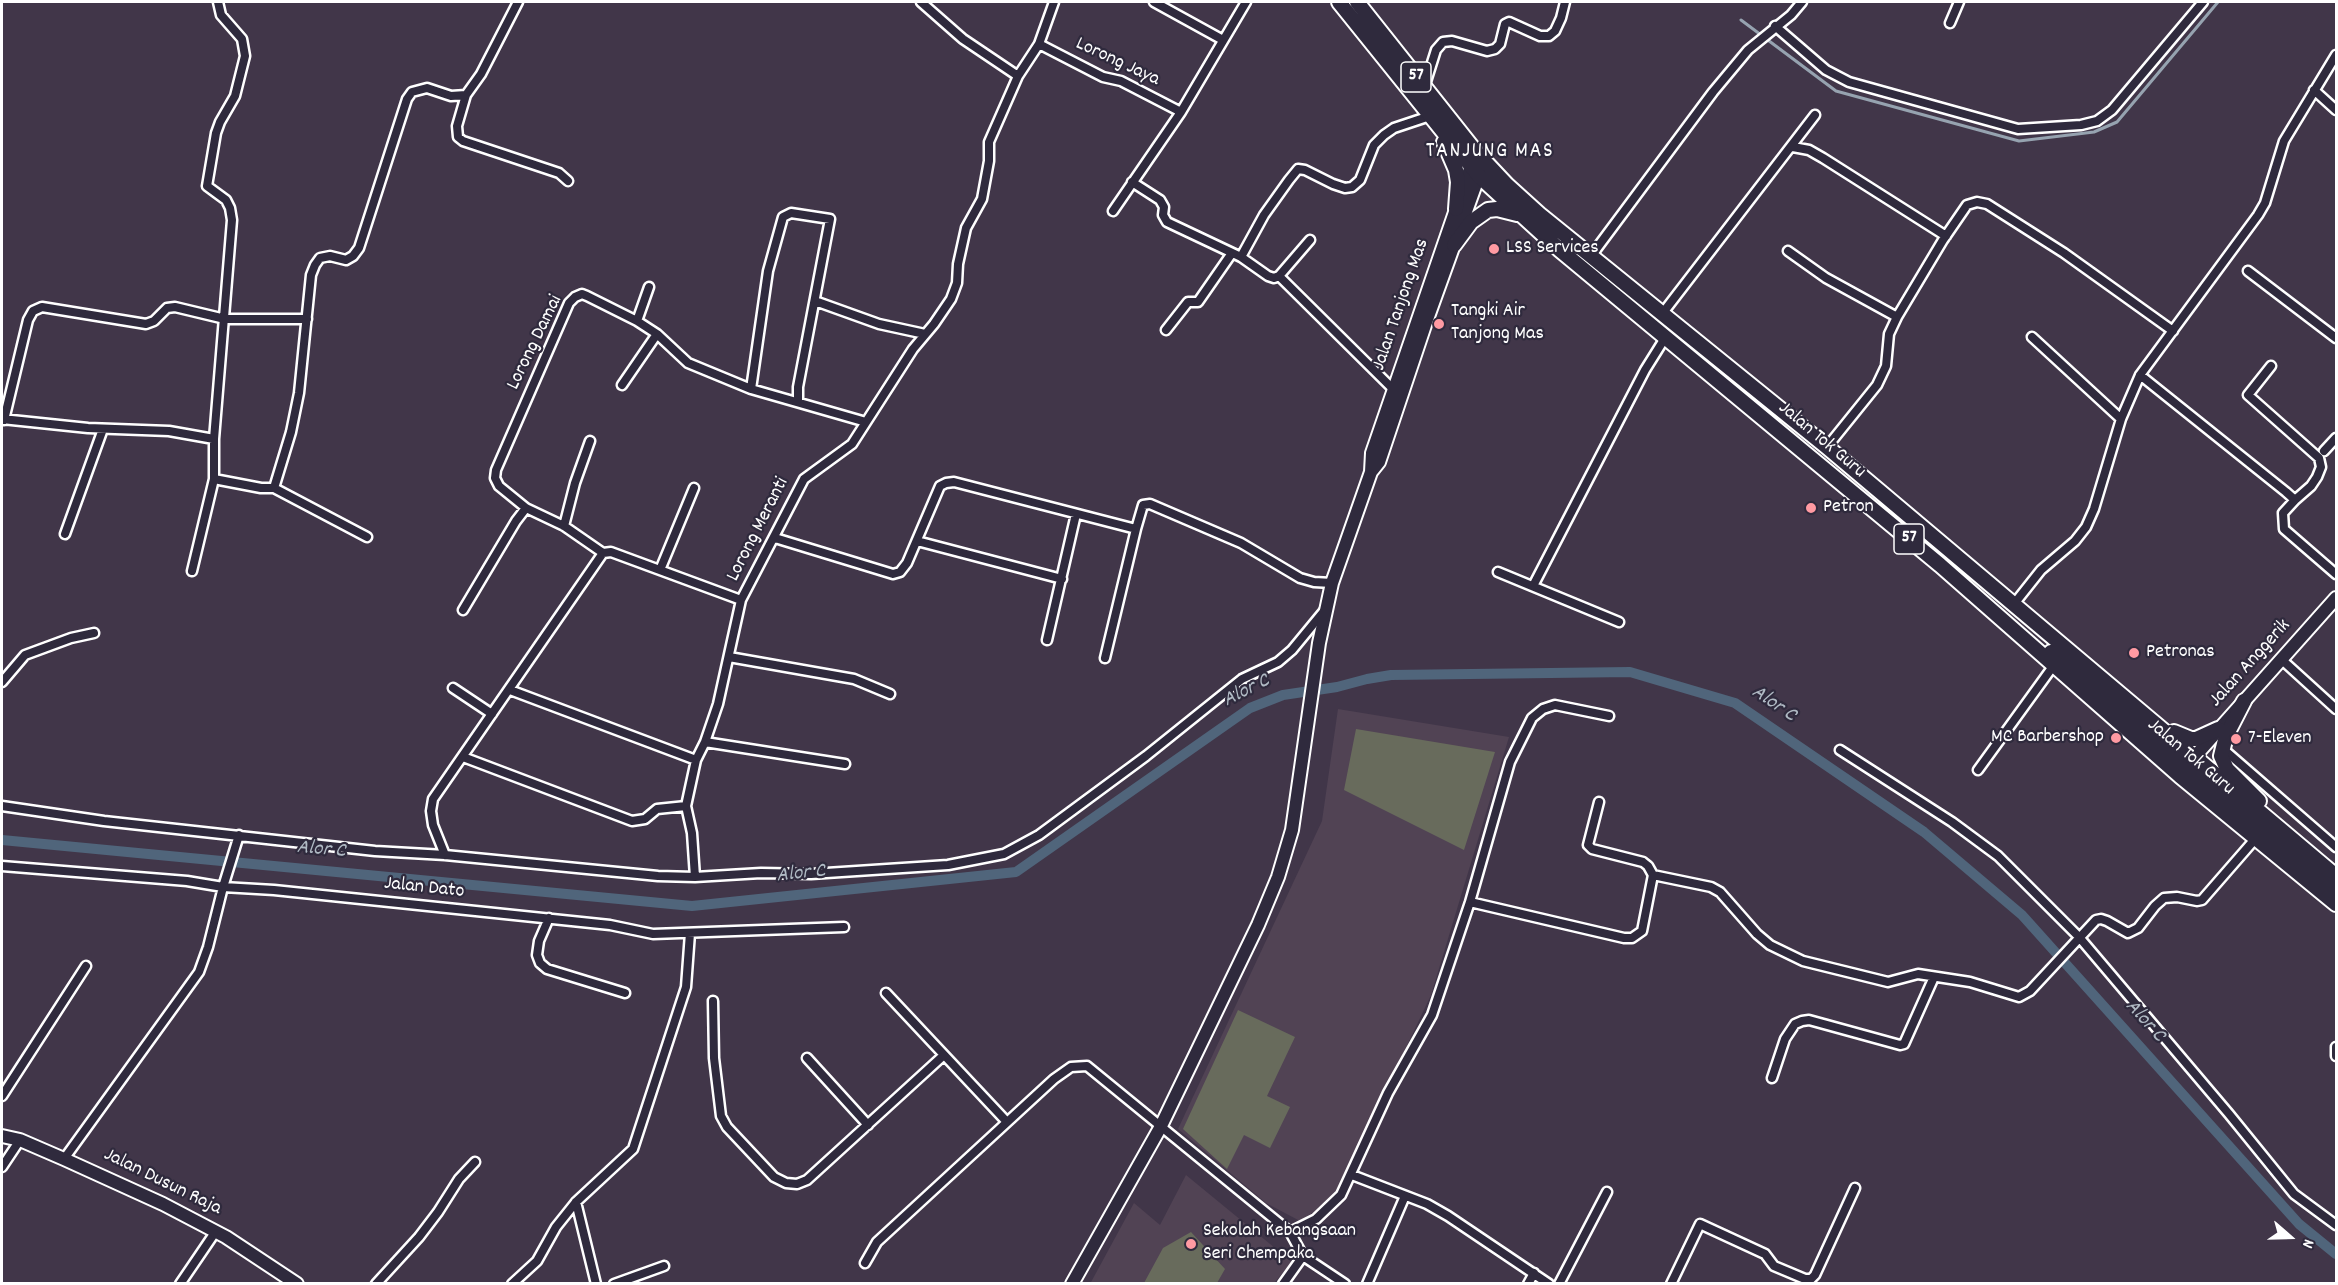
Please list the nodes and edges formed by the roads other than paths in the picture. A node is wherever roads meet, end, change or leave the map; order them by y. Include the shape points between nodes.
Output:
1 (218, 2) edge
2 (518, 2) edge
3 (921, 2) edge
4 (1054, 2) edge
5 (1154, 2) edge
6 (1246, 2) edge
7 (1339, 2) edge
8 (1357, 2) edge
9 (1565, 2) edge
10 (1802, 2) edge
11 (1959, 2) edge
12 (2203, 2) edge
13 (1950, 24) dead end
14 (1773, 27) junction
15 (1223, 40) junction
16 (1039, 44) junction
17 (2337, 55) edge
18 (1018, 76) junction
19 (1424, 88) junction
20 (2314, 90) junction
21 (466, 95) junction
22 (2337, 110) edge
23 (1181, 112) junction
24 (1815, 115) dead end
25 (1430, 116) junction
26 (1445, 135) junction
27 (1793, 147) junction
28 (1480, 157) junction
29 (1475, 171) junction
30 (568, 181) dead end
31 (1132, 182) junction
32 (1456, 209) junction
33 (1113, 212) dead end
34 (1522, 216) junction
35 (1946, 236) junction
36 (1310, 240) dead end
37 (1454, 245) junction
38 (1788, 251) dead end
39 (1232, 253) junction
40 (1591, 256) junction
41 (1241, 257) junction
42 (2248, 271) dead end
43 (1280, 276) junction
44 (649, 287) dead end
45 (814, 301) junction
46 (1662, 314) junction
47 (1897, 317) junction
48 (225, 319) junction
49 (307, 319) junction
50 (637, 321) junction
51 (1166, 330) dead end
52 (2173, 331) junction
53 (657, 334) junction
54 (925, 334) junction
55 (2032, 337) dead end
56 (1665, 338) junction
57 (2337, 338) edge
58 (2271, 366) dead end
59 (2140, 375) junction
60 (622, 385) dead end
61 (751, 389) junction
62 (1394, 390) junction
63 (798, 402) junction
64 (3, 419) edge
65 (2121, 419) junction
66 (866, 422) junction
67 (103, 429) junction
68 (2337, 438) edge
69 (214, 439) junction
70 (590, 441) dead end
71 (1827, 447) junction
72 (2325, 451) dead end
73 (1371, 471) junction
74 (214, 479) junction
75 (274, 488) junction
76 (694, 488) dead end
77 (2295, 500) junction
78 (526, 508) junction
79 (1076, 514) junction
80 (564, 525) junction
81 (1136, 529) junction
82 (65, 534) dead end
83 (367, 537) dead end
84 (775, 538) junction
85 (917, 541) junction
86 (603, 553) junction
87 (660, 570) junction
88 (192, 571) dead end
89 (1498, 572) dead end
90 (2337, 574) edge
91 (1062, 579) junction
92 (1332, 583) junction
93 (1533, 586) junction
94 (2337, 598) edge
95 (741, 600) junction
96 (2014, 604) junction
97 (1325, 609) junction
98 (463, 610) dead end
99 (2000, 617) junction
100 (1619, 622) dead end
101 (94, 633) dead end
102 (1047, 640) dead end
103 (729, 657) junction
104 (1106, 658) dead end
105 (2281, 659) junction
106 (2054, 665) junction
107 (2, 682) edge
108 (453, 688) dead end
109 (510, 690) junction
110 (890, 694) dead end
111 (2244, 700) junction
112 (2337, 709) edge
113 (492, 714) junction
114 (1609, 716) dead end
115 (2154, 722) junction
116 (2218, 729) junction
117 (705, 742) junction
118 (2222, 748) junction
119 (1840, 750) dead end
120 (463, 756) junction
121 (696, 760) junction
122 (2190, 761) junction
123 (845, 764) dead end
124 (1978, 770) dead end
125 (1599, 801) dead end
126 (2, 806) edge
127 (686, 806) junction
128 (2288, 835) junction
129 (239, 838) junction
130 (2256, 838) junction
131 (2337, 847) edge
132 (445, 855) junction
133 (2, 866) edge
134 (1653, 875) junction
135 (2337, 876) edge
136 (695, 877) junction
137 (223, 885) junction
138 (2337, 892) edge
139 (1470, 902) junction
140 (2337, 904) edge
141 (549, 918) junction
142 (844, 927) dead end
143 (690, 933) junction
144 (2077, 940) junction
145 (86, 966) dead end
146 (1934, 976) junction
147 (625, 993) dead end
148 (886, 993) dead end
149 (713, 1001) dead end
150 (2337, 1047) edge
151 (944, 1055) junction
152 (2337, 1056) edge
153 (807, 1058) dead end
154 (1772, 1078) dead end
155 (2, 1096) edge
156 (1007, 1122) junction
157 (868, 1125) junction
158 (1160, 1128) junction
159 (2, 1136) edge
160 (20, 1140) junction
161 (64, 1159) junction
162 (475, 1162) dead end
163 (2, 1167) edge
164 (1352, 1175) junction
165 (1855, 1188) dead end
166 (1607, 1192) dead end
167 (1405, 1196) junction
168 (576, 1202) junction
169 (2337, 1225) edge
170 (216, 1231) junction
171 (1290, 1232) junction
172 (1303, 1256) junction
173 (865, 1263) dead end
174 (664, 1266) dead end
175 (1534, 1273) junction
176 (180, 1284) edge
177 (297, 1284) edge
178 (376, 1284) edge
179 (512, 1284) edge
180 (596, 1284) edge
181 (615, 1284) edge
182 (1072, 1284) edge
183 (1283, 1284) edge
184 (1345, 1284) edge
185 (1367, 1284) edge
186 (1528, 1284) edge
187 (1549, 1284) edge
188 (1559, 1284) edge
189 (1671, 1284) edge

1 - 48 street via 222,15 242,39 245,56 235,96 216,133 207,186 231,208
2 - 21 street
3 - 18 street via 963,39
4 - 16 street, Lorong Meranti
5 - 15 street
6 - 15 street
7 - 25 main road, Jalan Tok Guru / 57
8 - 19 main road, Jalan Tok Guru / 57
9 - 19 street via 1558,24 1549,36 1509,22 1495,49 1487,51 1443,42 1436,50
10 - 14 street
11 - 13 street
12 - 14 street via 2112,110 2097,121 2018,129 1849,82 1826,70
14 - 40 street via 1713,92
15 - 23 street
16 - 18 street, Lorong Meranti
16 - 23 street, Lorong Jaya
17 - 20 street
18 - 54 street, Lorong Meranti via 989,142 987,180 982,199 966,228 957,283 951,299
19 - 28 main road, Jalan Tok Guru / 57
20 - 22 street
20 - 52 street via 2284,141 2258,215
21 - 30 street via 457,126 458,137 559,173
21 - 49 street via 451,96 428,88 412,92 407,99 359,248 346,260 320,258 311,274
23 - 31 street
24 - 27 street
25 - 26 main road, Jalan Tok Guru / 57
25 - 41 street via 1384,135 1374,145 1360,180 1352,187 1345,188 1298,170 1264,215
26 - 29 main road, Jalan Tok Guru / 57
26 - 32 main road via 1444,143 1458,182
27 - 35 street via 1823,158
27 - 46 street
28 - 29 main road, Jalan Tanjong Mas
28 - 40 main road, Jalan Tok Guru / 57 via 1539,214
29 - 32 main road, Jalan Tanjong Mas
29 - 34 main road, Jalan Tok Guru / 57
29 - 37 main road, Jalan Tanjong Mas
31 - 33 street
31 - 39 street via 1160,200 1167,222
32 - 62 main road, Jalan Tanjong Mas
34 - 37 main road via 1488,210 1471,222
34 - 56 main road, Jalan Tok Guru / 57
35 - 47 street
35 - 52 street via 1967,205 1987,204 2064,252
36 - 43 street
37 - 73 main road, Jalan Tanjong Mas via 1379,462
38 - 47 street via 1826,278
39 - 41 street
39 - 51 street via 1198,302 1188,302
40 - 46 main road, Jalan Tok Guru / 57
41 - 43 street via 1268,276
42 - 57 street
43 - 62 street
44 - 50 street
45 - 54 street via 879,324
45 - 61 street via 830,219 790,213 783,218 768,271
45 - 63 street
46 - 71 main road, Jalan Tok Guru / 57
47 - 71 street via 1889,334 1886,366 1877,385
48 - 49 street
48 - 64 street via 175,307 167,308 146,324 42,307 33,311
48 - 69 street
49 - 75 street via 299,393
50 - 53 street, Lorong Damai
50 - 78 street, Lorong Damai via 582,294 569,303 496,470 499,486
52 - 59 street
53 - 60 street
53 - 61 street, Lorong Damai via 688,363
54 - 66 street, Lorong Meranti
55 - 65 street
56 - 93 street
56 - 99 main road, Jalan Tok Guru / 57
58 - 77 street via 2248,395 2319,458 2321,467 2311,486
59 - 65 street
59 - 77 street
61 - 63 street, Lorong Damai
62 - 73 main road, Jalan Tanjong Mas via 1372,453
63 - 66 street, Lorong Damai
64 - 67 street
65 - 96 street via 2086,527 2041,570
66 - 84 street, Lorong Meranti via 852,444 804,479
67 - 69 street via 169,431
67 - 82 street
68 - 72 street
69 - 74 street
70 - 80 street
71 - 96 main road, Jalan Tok Guru / 57
73 - 92 main road, Jalan Tanjong Mas
74 - 75 street
74 - 88 street
75 - 83 street
76 - 87 street
77 - 90 street via 2283,513 2284,529
78 - 80 street, Lorong Damai
78 - 98 street
79 - 81 street
79 - 85 street via 969,484 946,483 936,493
79 - 91 street
80 - 86 street, Lorong Damai
81 - 92 street via 1143,505 1150,504 1241,543 1300,578
81 - 104 street
84 - 85 street via 892,574 900,572 907,563
84 - 95 street, Lorong Meranti
85 - 91 street
86 - 87 street, Lorong Damai via 611,552
86 - 109 street
87 - 95 street, Lorong Damai
89 - 93 street
91 - 102 street
92 - 97 main road, Jalan Tanjong Mas
93 - 100 street
94 - 105 main road, Jalan Anggerik
95 - 103 street, Lorong Meranti
96 - 115 main road, Jalan Tok Guru / 57
97 - 136 street via 1278,662 1242,679 1039,835 1004,854 923,868
97 - 158 main road, Jalan Tanjong Mas via 1292,830 1278,877
99 - 106 main road, Jalan Tok Guru / 57
99 - 122 main road via 2060,657
101 - 107 street via 25,655
103 - 110 street via 854,679
103 - 117 street, Lorong Meranti
105 - 111 main road, Jalan Anggerik
105 - 112 street
106 - 124 street
106 - 130 main road, Jalan Tok Guru / 57
108 - 113 street
109 - 113 street
109 - 121 street
111 - 116 main road, Jalan Anggerik
111 - 118 main road
113 - 120 street
114 - 139 street via 1555,705 1532,718 1510,762
115 - 116 main road via 2191,739
115 - 122 main road, Jalan Tok Guru / 57
116 - 122 main road, Jalan Anggerik
117 - 121 street, Lorong Meranti
117 - 123 street
118 - 128 main road via 2227,769
118 - 131 street
119 - 144 street via 1977,839
120 - 127 street via 632,821 645,819 657,809
120 - 132 street via 432,799 434,825
121 - 127 street, Lorong Meranti
122 - 128 main road, Jalan Tok Guru / 57
122 - 138 main road
125 - 134 street via 1588,845 1643,862
126 - 129 street
127 - 136 street, Lorong Meranti
128 - 135 main road, Jalan Tok Guru / 57
129 - 132 street
129 - 137 street
130 - 140 main road, Jalan Tok Guru / 57
130 - 144 street via 2202,900 2164,898 2132,932 2123,932 2101,919
132 - 136 street
133 - 137 street, Jalan Dato
134 - 139 street via 1644,927 1632,938
134 - 146 street via 1711,887 1770,945 1803,961 1888,982 1916,974
137 - 141 street, Jalan Dato
137 - 161 street via 208,947 194,980
139 - 164 street via 1432,1015 1388,1093
141 - 143 street, Jalan Dato via 610,924 653,934
141 - 147 street via 539,941 540,963 547,969
142 - 143 street, Jalan Dato
143 - 168 street via 686,987 633,1149
144 - 146 street via 2030,992 2019,997
144 - 169 street via 2229,1114 2283,1183
145 - 155 street
146 - 154 street via 1904,1044 1802,1021 1795,1024 1785,1039
148 - 151 street
149 - 157 street via 721,1116 774,1177 797,1184 807,1180
150 - 152 street
151 - 156 street
151 - 157 street
153 - 157 street
156 - 158 street via 1071,1067 1088,1066
156 - 173 street via 877,1242
158 - 171 street
158 - 182 main road, Jalan Tanjong Mas
159 - 160 main road, Jalan Dusun Raja
160 - 161 main road, Jalan Dusun Raja
160 - 163 street
161 - 170 main road, Jalan Dusun Raja
162 - 178 street via 419,1237
164 - 167 street
164 - 171 street via 1329,1209
165 - 189 street via 1811,1279 1774,1266 1765,1254 1700,1224
166 - 188 street
167 - 175 street via 1448,1216
167 - 185 street
168 - 179 street via 537,1261
168 - 180 street
170 - 176 street
170 - 177 main road, Jalan Dusun Raja
171 - 172 street
172 - 183 street
172 - 184 street
174 - 181 street
175 - 186 street
175 - 187 street

